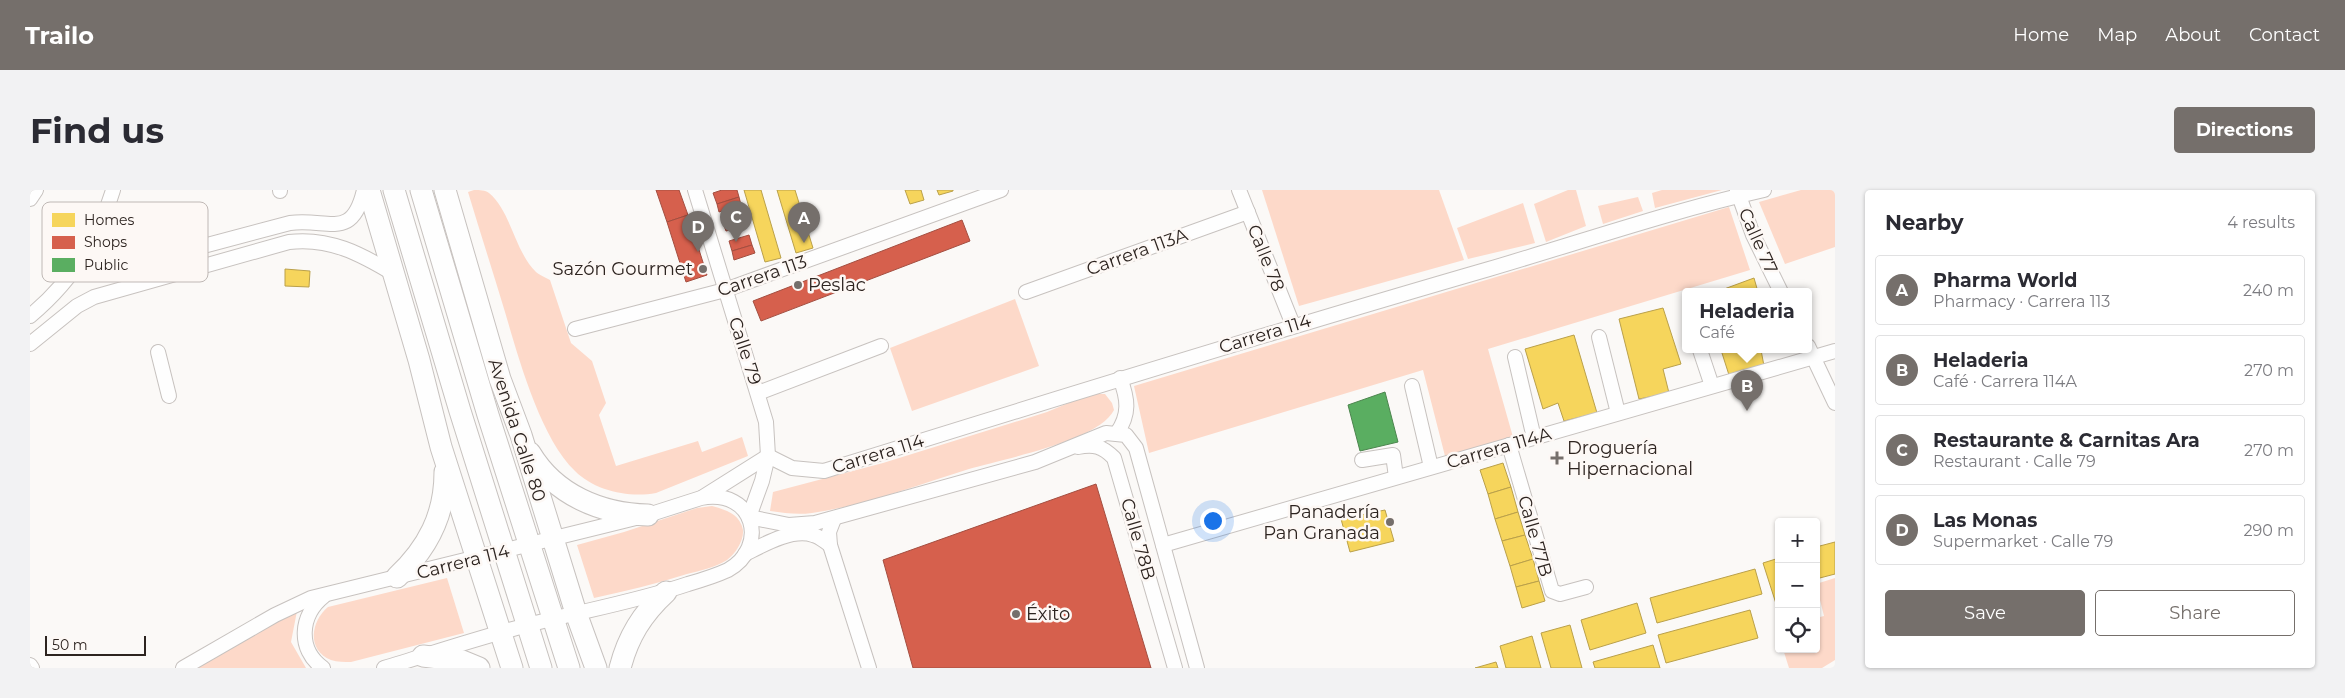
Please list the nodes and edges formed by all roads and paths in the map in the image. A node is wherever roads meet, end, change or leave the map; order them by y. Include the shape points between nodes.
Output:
1 (36, 190) edge
2 (113, 190) edge
3 (364, 190) edge
4 (369, 190) edge
5 (394, 190) edge
6 (421, 190) edge
7 (695, 190) edge
8 (1001, 190) edge
9 (1239, 190) edge
10 (1764, 190) edge
11 (449, 191) edge
12 (1738, 193) edge
13 (30, 199) edge
14 (109, 202) edge
15 (1248, 212) junction
16 (208, 244) edge
17 (208, 265) edge
18 (394, 274) junction
19 (65, 282) edge
20 (147, 282) edge
21 (1779, 288) edge
22 (725, 290) junction
23 (1026, 292) dead end
24 (30, 316) edge
25 (1293, 325) junction
26 (575, 329) dead end
27 (1598, 337) dead end
28 (30, 344) edge
29 (882, 346) dead end
30 (1835, 351) edge
31 (158, 352) dead end
32 (1812, 352) edge
33 (1701, 353) edge
34 (1808, 353) edge
35 (1811, 353) edge
36 (1515, 357) dead end
37 (1120, 378) junction
38 (1412, 386) dead end
39 (1712, 386) junction
40 (758, 392) junction
41 (170, 396) dead end
42 (1835, 403) edge
43 (1618, 413) junction
44 (1117, 433) junction
45 (521, 435) junction
46 (1534, 438) junction
47 (1509, 445) junction
48 (441, 447) junction
49 (1070, 449) junction
50 (768, 456) junction
51 (1362, 460) dead end
52 (1431, 467) junction
53 (1396, 478) junction
54 (701, 498) junction
55 (648, 516) junction
56 (749, 517) junction
57 (834, 519) junction
58 (552, 540) junction
59 (529, 545) junction
60 (830, 545) junction
61 (1163, 545) junction
62 (504, 552) junction
63 (745, 554) junction
64 (476, 558) junction
65 (398, 578) junction
66 (1586, 587) dead end
67 (666, 592) junction
68 (325, 595) junction
69 (576, 613) junction
70 (552, 619) junction
71 (527, 625) junction
72 (500, 632) junction
73 (423, 656) junction
74 (183, 668) edge
75 (323, 668) edge
76 (384, 668) edge
77 (479, 668) edge
78 (512, 668) edge
79 (541, 668) edge
80 (569, 668) edge
81 (596, 668) edge
82 (620, 668) edge
83 (869, 668) edge
84 (1175, 668) edge
85 (1196, 668) edge

1 - 13 street
2 - 14 street
3 - 16 street via 355,215 342,224 303,221
4 - 18 highway
5 - 62 highway
6 - 59 highway, Avenida Calle 80
7 - 22 street, Calle 79
8 - 22 street, Carrera 113
9 - 15 street, Calle 78
10 - 12 street, Carrera 114
11 - 45 highway, Avenida Calle 80 via 500,379
12 - 21 street, Calle 77 via 1753,235
12 - 25 street, Carrera 114
15 - 23 street, Carrera 113A
15 - 25 street, Calle 78
17 - 18 street via 289,242 309,241 358,253
18 - 48 highway
19 - 24 street
20 - 28 street via 94,297
22 - 26 street, Carrera 113
22 - 40 street, Calle 79
25 - 37 street, Carrera 114
27 - 43 street
29 - 40 street
30 - 32 street, Carrera 114A
31 - 41 street
33 - 39 street
34 - 39 street, Carrera 114A
35 - 42 street
36 - 46 street
37 - 44 street via 1127,396 1127,409 1125,422
37 - 50 street, Carrera 114 via 824,471 792,468
38 - 52 street
39 - 43 street, Carrera 114A
40 - 50 street, Calle 79 via 766,422
43 - 46 street, Carrera 114A
44 - 49 street via 1092,437
44 - 61 street, Calle 78B via 1126,435 1136,448
45 - 55 highway via 546,474 578,499 612,512
45 - 58 highway, Avenida Calle 80
46 - 47 street, Carrera 114A
47 - 52 street, Carrera 114A
47 - 66 street, Calle 77B via 1552,591 1560,594
48 - 64 highway
48 - 65 highway via 445,486 436,525 420,554
49 - 57 street via 1035,462
49 - 84 street, Calle 78B via 1100,446 1114,458
50 - 54 street
50 - 56 street, Calle 79
51 - 53 street via 1393,455
52 - 53 street, Carrera 114A
53 - 61 street, Carrera 114A
54 - 55 street, Carrera 114
54 - 56 street, Carrera 114 via 709,496 731,500
55 - 58 street, Carrera 114
56 - 57 street via 788,525
56 - 63 street via 750,538
57 - 60 street via 829,532
58 - 59 street, Carrera 114
58 - 69 highway, Avenida Calle 80
59 - 62 street, Carrera 114
59 - 70 highway, Avenida Calle 80
60 - 63 street via 812,534 803,533 764,544
60 - 83 street
61 - 85 street, Calle 78B
62 - 64 street, Carrera 114
62 - 71 highway
63 - 67 street via 729,569
64 - 65 street, Carrera 114
64 - 72 highway
65 - 68 street, Carrera 114
67 - 69 street
67 - 82 highway via 636,626
68 - 74 street, Carrera 114 via 288,607
68 - 75 street via 309,612 304,633 310,655
69 - 70 street
69 - 81 highway, Avenida Calle 80
70 - 71 street
70 - 80 highway, Avenida Calle 80
71 - 72 street
71 - 79 highway
72 - 73 street
72 - 78 highway
73 - 76 street
73 - 77 highway via 462,661

